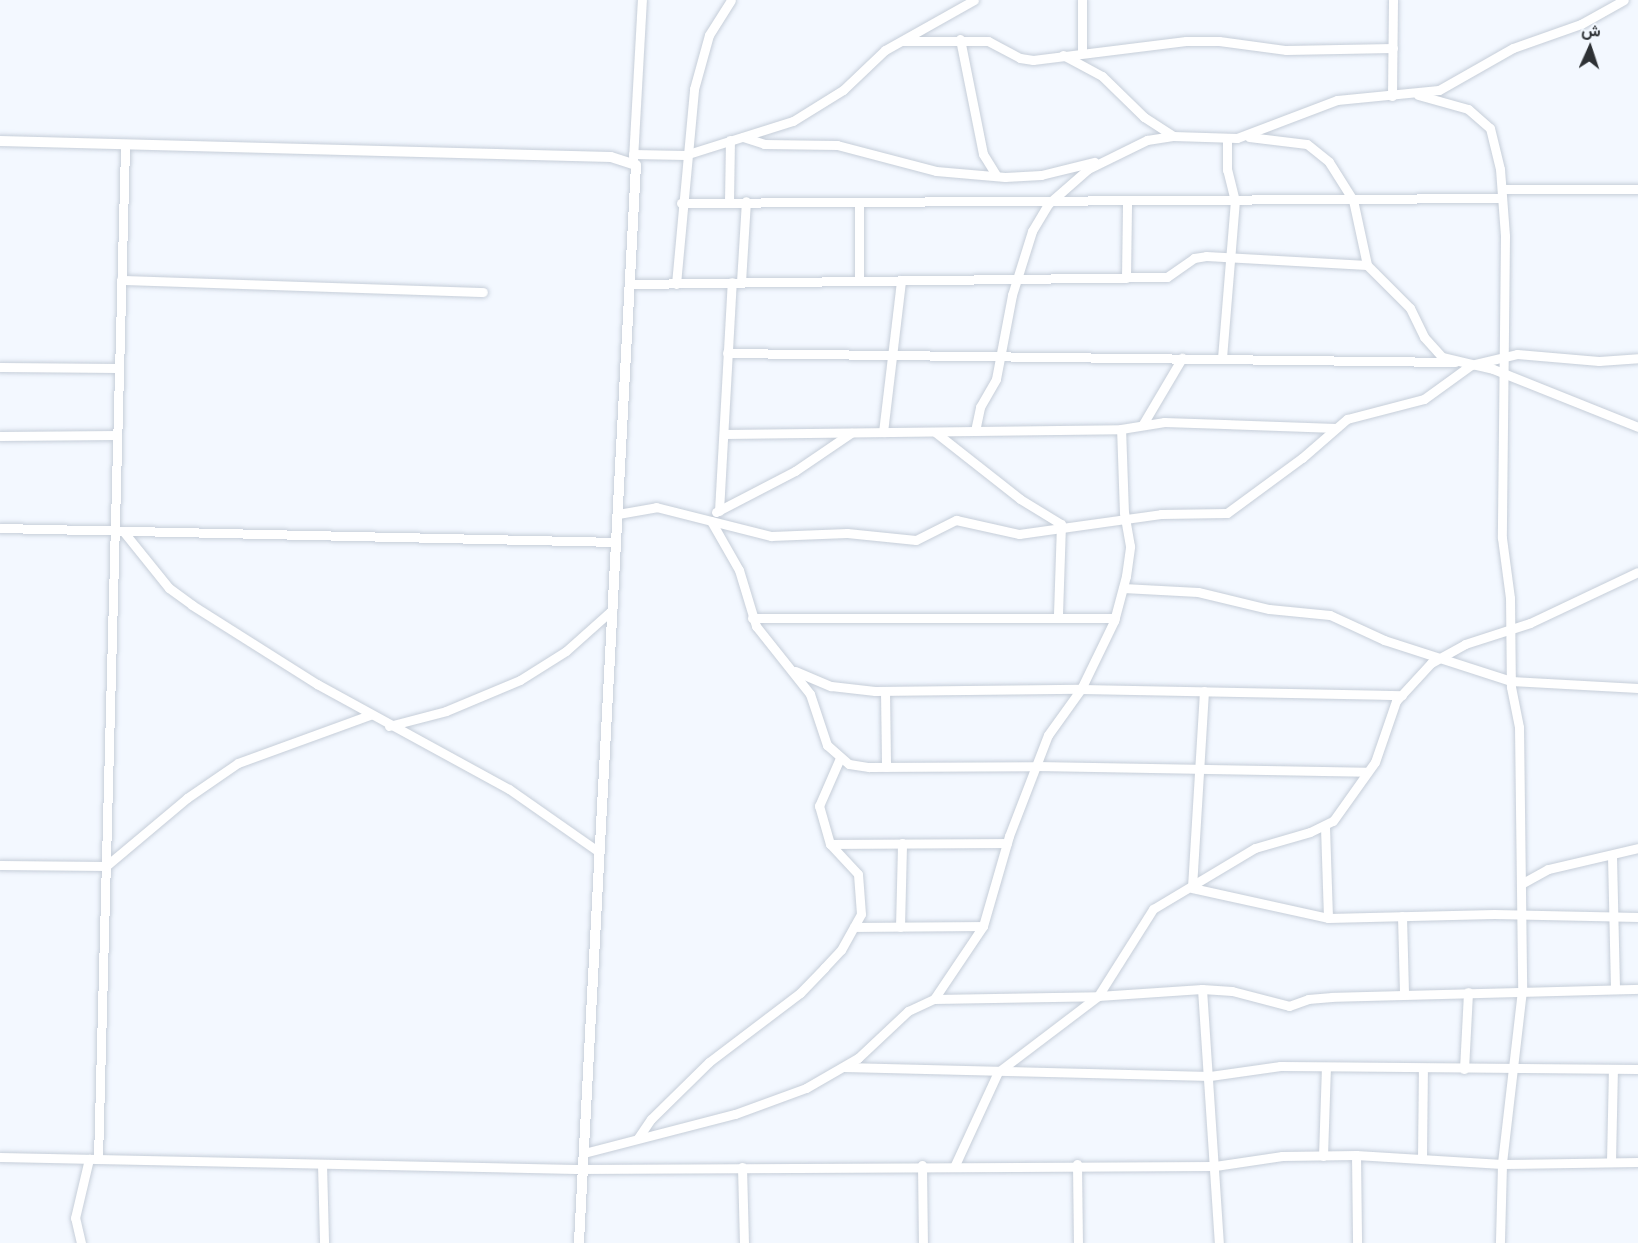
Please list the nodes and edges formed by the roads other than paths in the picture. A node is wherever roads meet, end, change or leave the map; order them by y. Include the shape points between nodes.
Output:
1 (642, 0) edge
2 (730, 0) edge
3 (974, 0) edge
4 (1082, 0) edge
5 (1393, 0) edge
6 (1624, 0) edge
7 (960, 39) junction
8 (903, 40) junction
9 (1394, 48) junction
10 (1082, 53) junction
11 (1060, 54) junction
12 (1418, 95) junction
13 (1392, 96) junction
14 (1173, 136) junction
15 (743, 137) junction
16 (1242, 137) junction
17 (1227, 139) junction
18 (730, 140) junction
19 (0, 141) edge
20 (125, 145) junction
21 (685, 155) junction
22 (633, 158) junction
23 (1104, 160) junction
24 (998, 176) junction
25 (1638, 189) edge
26 (1502, 194) junction
27 (1353, 200) junction
28 (746, 201) junction
29 (1235, 201) junction
30 (729, 202) junction
31 (859, 202) junction
32 (1127, 202) junction
33 (681, 203) junction
34 (1048, 204) junction
35 (1229, 258) junction
36 (1367, 265) junction
37 (1126, 278) junction
38 (121, 280) junction
39 (859, 280) junction
40 (901, 280) junction
41 (1016, 280) junction
42 (736, 282) junction
43 (631, 284) junction
44 (676, 284) junction
45 (483, 292) dead end
46 (727, 353) junction
47 (1506, 355) junction
48 (892, 357) junction
49 (1000, 357) junction
50 (1182, 358) junction
51 (1222, 358) junction
52 (1638, 358) edge
53 (1455, 362) junction
54 (1471, 365) junction
55 (0, 367) edge
56 (118, 368) junction
57 (1506, 374) junction
58 (1143, 424) junction
59 (1638, 427) edge
60 (1336, 428) junction
61 (1121, 429) junction
62 (975, 431) junction
63 (851, 432) junction
64 (883, 432) junction
65 (935, 432) junction
66 (724, 434) junction
67 (117, 435) junction
68 (0, 436) edge
69 (719, 511) junction
70 (618, 514) junction
71 (707, 519) junction
72 (1125, 520) junction
73 (0, 528) edge
74 (1062, 530) junction
75 (118, 531) junction
76 (616, 542) junction
77 (1638, 572) edge
78 (1123, 588) junction
79 (612, 610) junction
80 (1058, 616) junction
81 (752, 618) junction
82 (1115, 618) junction
83 (1512, 629) junction
84 (1439, 657) junction
85 (788, 667) junction
86 (1511, 681) junction
87 (1638, 688) edge
88 (1080, 689) junction
89 (885, 691) junction
90 (1204, 691) junction
91 (1401, 695) junction
92 (370, 715) junction
93 (389, 726) junction
94 (840, 758) junction
95 (1036, 766) junction
96 (886, 768) junction
97 (1198, 770) junction
98 (1366, 772) junction
99 (1325, 826) junction
100 (902, 843) junction
101 (1007, 843) junction
102 (830, 844) junction
103 (1638, 848) edge
104 (599, 852) junction
105 (1612, 856) junction
106 (0, 866) edge
107 (106, 866) junction
108 (1521, 884) junction
109 (1192, 888) junction
110 (1401, 916) junction
111 (1521, 916) junction
112 (1614, 917) junction
113 (1638, 917) edge
114 (1328, 918) junction
115 (983, 926) junction
116 (854, 927) junction
117 (900, 927) junction
118 (1202, 989) junction
119 (1615, 989) junction
120 (1638, 989) edge
121 (1522, 990) junction
122 (1468, 992) junction
123 (1404, 994) junction
124 (1098, 996) junction
125 (934, 999) junction
126 (844, 1067) junction
127 (1326, 1067) junction
128 (1424, 1068) junction
129 (1464, 1069) junction
130 (1613, 1069) junction
131 (1638, 1069) edge
132 (1514, 1070) junction
133 (998, 1072) junction
134 (1210, 1076) junction
135 (638, 1138) junction
136 (584, 1153) junction
137 (1356, 1155) junction
138 (1323, 1156) junction
139 (0, 1157) edge
140 (1422, 1158) junction
141 (94, 1159) junction
142 (1611, 1162) junction
143 (1638, 1162) edge
144 (322, 1164) junction
145 (1077, 1164) junction
146 (1502, 1164) junction
147 (922, 1165) junction
148 (955, 1165) junction
149 (1215, 1166) junction
150 (742, 1167) junction
151 (583, 1169) junction
152 (81, 1243) edge
153 (324, 1243) edge
154 (579, 1243) edge
155 (744, 1243) edge
156 (923, 1243) edge
157 (1078, 1243) edge
158 (1219, 1243) edge
159 (1357, 1243) edge
160 (1500, 1243) edge

1 - 22 street
2 - 21 street via 702,53
3 - 8 street
4 - 10 street
5 - 9 street
6 - 12 street via 1588,21 1513,48 1439,90
7 - 8 street
7 - 11 street via 993,42 1027,60
7 - 24 street via 982,154
8 - 15 street via 885,50 850,84 812,111 773,130
9 - 10 street via 1286,50 1211,40
9 - 13 street
10 - 11 street
11 - 14 street via 1102,76 1144,117
12 - 13 street
12 - 26 street via 1468,110 1483,120 1494,139
13 - 16 street via 1337,100
14 - 17 street
14 - 23 street via 1147,140
15 - 18 street
15 - 24 street via 764,144 837,145 928,169
16 - 17 street
16 - 27 street via 1307,144 1329,162
17 - 29 street via 1227,170
18 - 21 street
18 - 30 street
19 - 20 street
20 - 22 street
20 - 38 street
21 - 22 street
21 - 33 street
22 - 43 street via 637,172
23 - 24 street via 1041,175
23 - 34 street
25 - 26 street
26 - 27 street
26 - 47 street
27 - 29 street
27 - 36 street
28 - 30 street
28 - 31 street
28 - 42 street
29 - 32 street
29 - 35 street
30 - 33 street
31 - 34 street
31 - 39 street
32 - 34 street
32 - 37 street
33 - 44 street
34 - 41 street via 1032,231
35 - 36 street
35 - 37 street via 1194,258 1167,277
35 - 51 street
36 - 53 street via 1410,308 1433,350
37 - 41 street
38 - 45 street
38 - 56 street
39 - 40 street
39 - 42 street
40 - 41 street
40 - 48 street
41 - 49 street
42 - 44 street
42 - 46 street
43 - 44 street
43 - 70 street
46 - 48 street
46 - 66 street
47 - 52 street via 1544,354 1599,361
47 - 54 street
47 - 57 street
48 - 49 street
48 - 64 street
49 - 50 street
49 - 62 street via 996,379 980,406
50 - 51 street
50 - 58 street
51 - 53 street
53 - 54 street
54 - 57 street
54 - 60 street via 1424,399 1353,416
55 - 56 street
56 - 67 street
57 - 59 street
57 - 83 street via 1502,538
58 - 60 street
58 - 61 street
60 - 72 street via 1233,510
61 - 62 street
61 - 72 street
62 - 65 street
63 - 64 street
63 - 66 street
63 - 69 street via 795,471
64 - 65 street
65 - 74 street via 1020,499 1060,523
66 - 69 street
67 - 68 street
67 - 75 street
69 - 71 street
70 - 71 street via 656,507
70 - 76 street
71 - 74 street via 771,536 847,532 916,540 956,520 1009,533
71 - 81 street via 739,570
72 - 74 street
72 - 78 street via 1130,546
73 - 75 street
74 - 80 street
75 - 76 street
75 - 92 street via 181,598
75 - 107 street
76 - 79 street
77 - 83 street
78 - 82 street
78 - 84 street via 1198,592 1269,609 1322,613 1384,640
79 - 93 street via 566,651 520,680 446,711
79 - 104 street
80 - 81 street
80 - 82 street
81 - 85 street
82 - 88 street
83 - 84 street
83 - 86 street
84 - 86 street
84 - 91 street
85 - 89 street via 831,686
85 - 94 street via 810,694 823,737
86 - 87 street
86 - 108 street via 1519,727
88 - 89 street
88 - 90 street
88 - 95 street via 1048,735
89 - 96 street
90 - 91 street
90 - 97 street
91 - 98 street via 1375,762
92 - 93 street
92 - 107 street via 238,763 187,798
93 - 104 street via 509,789
94 - 96 street via 857,766
94 - 102 street via 819,806
95 - 96 street
95 - 97 street
95 - 101 street
97 - 98 street
97 - 109 street
98 - 99 street via 1342,811
99 - 109 street via 1255,848
99 - 114 street
100 - 101 street
100 - 102 street
100 - 117 street
101 - 115 street
102 - 116 street via 858,874 862,886 861,914
103 - 105 street
104 - 136 street
105 - 108 street via 1548,869
105 - 112 street
106 - 107 street
107 - 141 street
108 - 111 street
109 - 114 street
109 - 124 street via 1153,909 1145,918
110 - 111 street
110 - 114 street
110 - 123 street
111 - 112 street
111 - 121 street
112 - 113 street
112 - 119 street
115 - 117 street
115 - 125 street
116 - 117 street
116 - 135 street via 842,950 800,993 709,1062 651,1119
118 - 123 street via 1288,1006 1308,999
118 - 124 street
118 - 134 street
119 - 120 street
119 - 121 street
121 - 122 street
121 - 132 street
122 - 123 street
122 - 129 street
124 - 125 street
124 - 133 street
125 - 126 street via 908,1011
126 - 133 street
126 - 135 street via 770,1102
127 - 128 street
127 - 134 street via 1280,1066
127 - 138 street
128 - 129 street
128 - 140 street
129 - 132 street
130 - 131 street
130 - 132 street
130 - 142 street
132 - 146 street
133 - 134 street
133 - 148 street
134 - 149 street
135 - 136 street
136 - 151 street
137 - 138 street
137 - 140 street
137 - 159 street
138 - 149 street via 1282,1156
139 - 141 street
140 - 146 street
141 - 144 street
141 - 152 street via 75,1218
142 - 143 street
142 - 146 street
144 - 151 street
144 - 153 street
145 - 148 street
145 - 149 street
145 - 157 street
146 - 160 street
147 - 148 street
147 - 150 street
147 - 156 street
149 - 158 street
150 - 151 street
150 - 155 street
151 - 154 street

